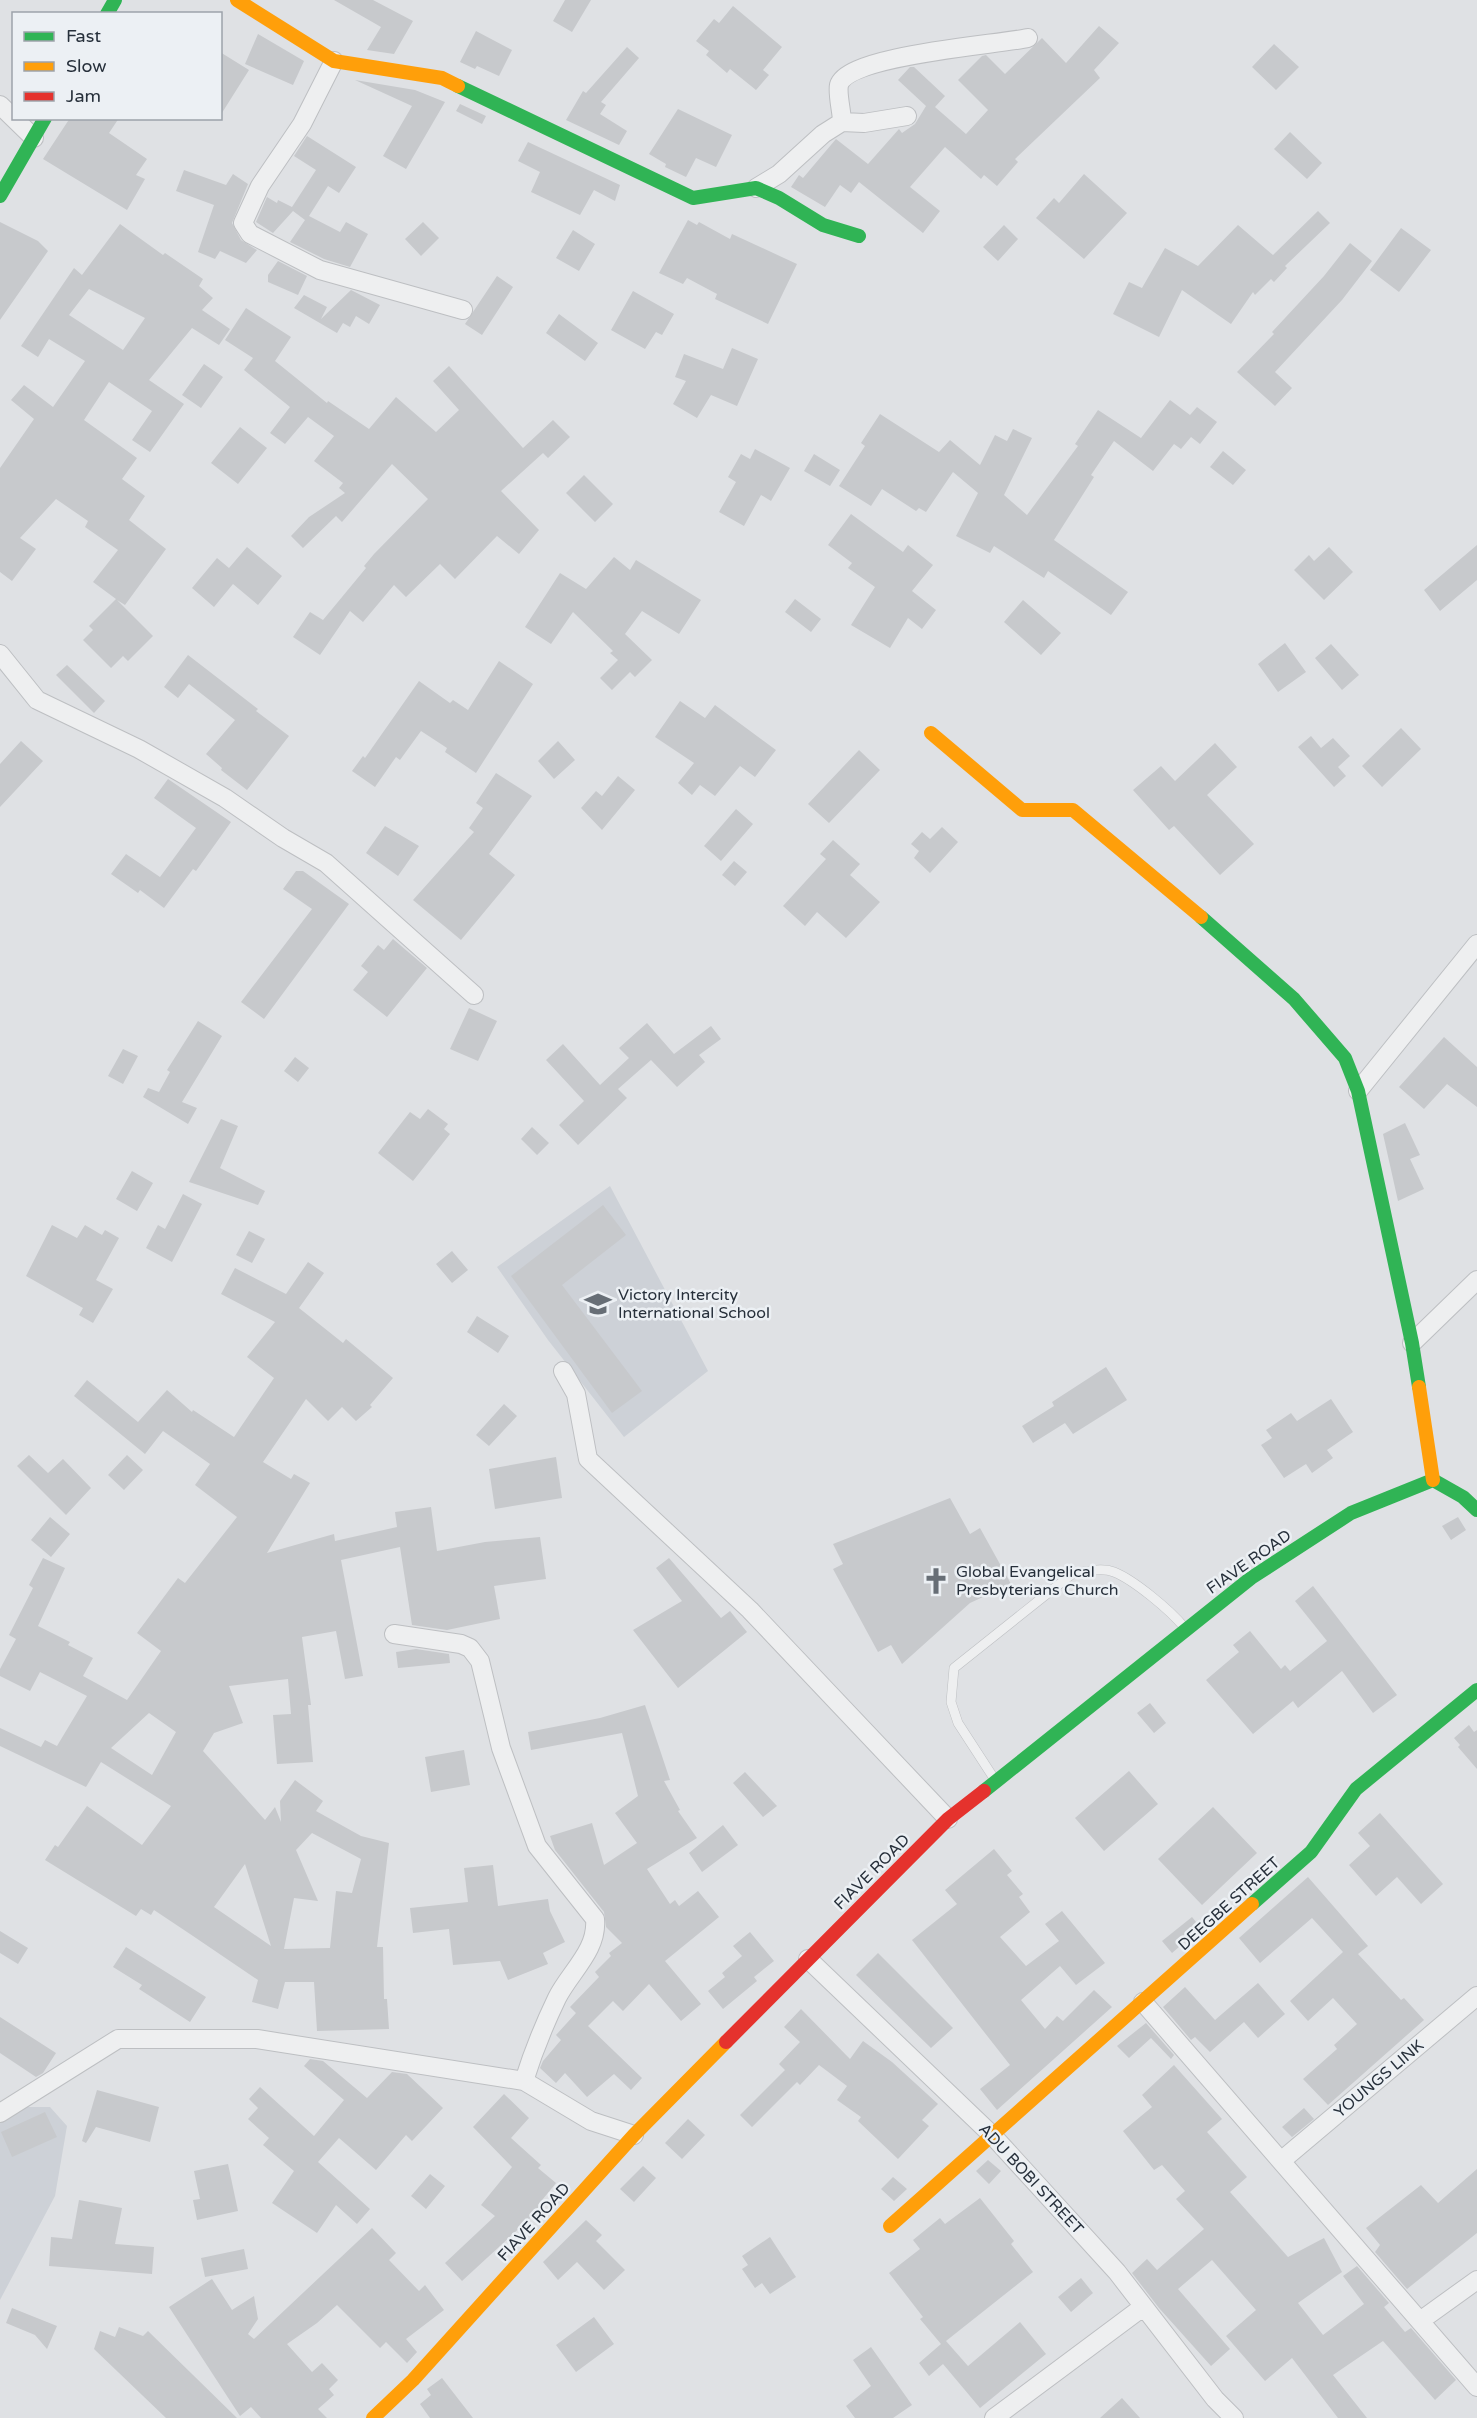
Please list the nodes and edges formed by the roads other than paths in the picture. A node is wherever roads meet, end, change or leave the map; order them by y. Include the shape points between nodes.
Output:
1 (237, 0) edge
2 (1028, 38) dead end
3 (334, 61) junction
4 (0, 105) edge
5 (908, 116) dead end
6 (12, 117) edge
7 (15, 120) edge
8 (44, 120) edge
9 (842, 122) junction
10 (34, 138) junction
11 (756, 188) junction
12 (0, 196) edge
13 (859, 236) dead end
14 (463, 310) dead end
15 (0, 654) edge
16 (931, 733) dead end
17 (1477, 944) edge
18 (474, 994) dead end
19 (1358, 1091) junction
20 (1477, 1280) edge
21 (1412, 1343) junction
22 (563, 1371) dead end
23 (1433, 1480) junction
24 (1477, 1510) edge
25 (1186, 1630) junction
26 (394, 1634) dead end
27 (1477, 1690) edge
28 (996, 1782) junction
29 (948, 1819) junction
30 (808, 1959) junction
31 (1477, 1996) edge
32 (1143, 2002) junction
33 (524, 2081) junction
34 (0, 2113) edge
35 (634, 2135) junction
36 (993, 2136) junction
37 (1281, 2161) junction
38 (890, 2226) dead end
39 (1477, 2280) edge
40 (1143, 2307) junction
41 (1420, 2320) junction
42 (1477, 2386) edge
43 (373, 2418) edge
44 (994, 2418) edge
45 (1234, 2418) edge

1 - 3 street
2 - 9 street via 884,61 848,73 839,86
3 - 11 street via 442,78 693,198
3 - 14 street via 302,124 260,186 244,228 320,270
4 - 6 street
5 - 9 street
7 - 10 street
8 - 10 street
9 - 11 street
10 - 12 street
11 - 13 street via 822,225
15 - 18 street via 37,700 139,749 326,863
16 - 19 street via 1022,810 1073,810 1155,877 1294,999 1345,1058
17 - 19 street
19 - 21 street
20 - 21 street
21 - 23 street
22 - 29 street via 576,1394 588,1459 750,1610
23 - 24 street
23 - 25 street, FIAVE ROAD via 1351,1513 1251,1578
25 - 28 street, FIAVE ROAD
25 - 28 lane via 1170,1611 1113,1572 1093,1570 1072,1574 963,1660 954,1668 951,1702 958,1723
26 - 33 street via 461,1644 470,1648 480,1661 501,1748 537,1846 595,1919 596,1931 537,2039
27 - 32 street, DEEGBE STREET via 1356,1789 1311,1852
28 - 29 street, FIAVE ROAD
29 - 30 street, FIAVE ROAD
30 - 35 street, FIAVE ROAD
30 - 36 street, ADU BOBI STREET
31 - 37 street, YOUNGS LINK
32 - 36 street, DEEGBE STREET
32 - 37 street
33 - 34 street via 257,2039 117,2039
33 - 35 street via 591,2121
35 - 43 street, FIAVE ROAD via 413,2380
36 - 38 street, DEEGBE STREET
36 - 40 street, ADU BOBI STREET via 1117,2272
37 - 41 street
39 - 41 street
40 - 44 street
40 - 45 street, ADU BOBI STREET
41 - 42 street

